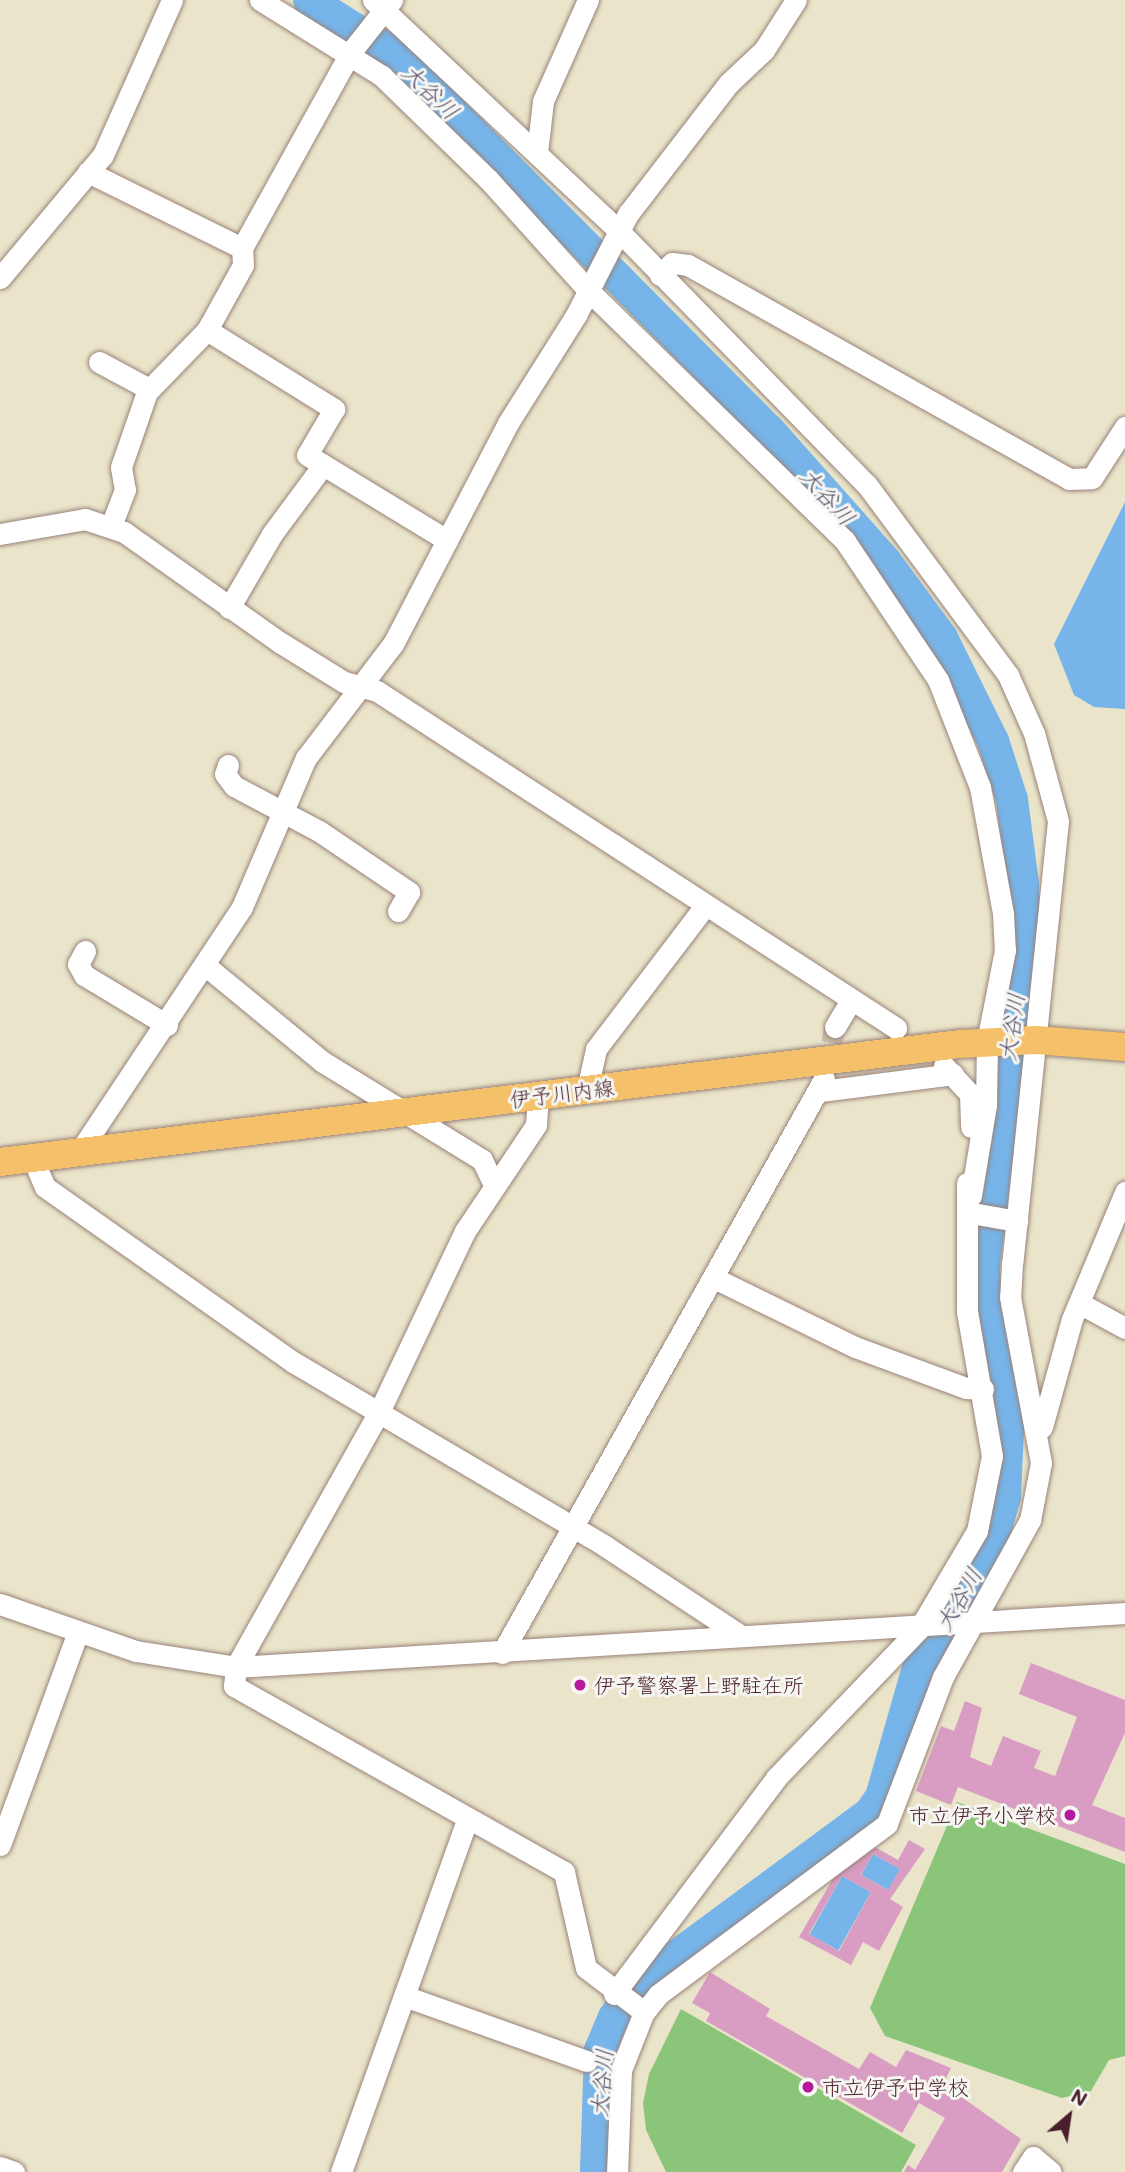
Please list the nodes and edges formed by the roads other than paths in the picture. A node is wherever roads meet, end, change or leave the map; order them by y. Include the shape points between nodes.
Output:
1 (172, 0) edge
2 (260, 0) edge
3 (588, 0) edge
4 (796, 0) edge
5 (382, 4) edge
6 (351, 50) junction
7 (537, 153) junction
8 (88, 172) junction
9 (617, 235) junction
10 (243, 248) junction
11 (660, 275) junction
12 (0, 278) edge
13 (591, 288) junction
14 (207, 330) junction
15 (99, 362) dead end
16 (149, 389) junction
17 (1125, 427) edge
18 (323, 465) junction
19 (111, 526) junction
20 (0, 534) edge
21 (447, 540) junction
22 (229, 608) junction
23 (358, 688) junction
24 (228, 765) dead end
25 (281, 810) junction
26 (704, 908) junction
27 (398, 911) dead end
28 (85, 951) dead end
29 (206, 966) junction
30 (851, 1000) junction
31 (167, 1025) junction
32 (835, 1027) tunnel mouth
33 (896, 1028) dead end
34 (1009, 1041) junction
35 (1125, 1047) edge
36 (587, 1090) junction
37 (538, 1096) junction
38 (414, 1113) junction
39 (78, 1153) junction
40 (33, 1159) junction
41 (0, 1162) edge
42 (494, 1185) junction
43 (1125, 1192) edge
44 (974, 1208) junction
45 (1013, 1220) junction
46 (714, 1278) junction
47 (1079, 1303) junction
48 (1125, 1328) edge
49 (983, 1389) junction
50 (380, 1410) junction
51 (1038, 1447) junction
52 (571, 1527) junction
53 (0, 1604) edge
54 (1125, 1613) edge
55 (968, 1624) junction
56 (923, 1628) junction
57 (78, 1632) junction
58 (740, 1635) junction
59 (502, 1653) junction
60 (236, 1667) junction
61 (468, 1818) junction
62 (0, 1845) edge
63 (404, 1996) junction
64 (629, 2003) junction
65 (587, 2062) dead end
66 (0, 2167) edge
67 (14, 2172) edge
68 (341, 2172) edge
69 (617, 2172) edge
70 (1023, 2172) edge
71 (1051, 2172) edge

1 - 8 street via 144,75
2 - 6 street
3 - 7 street via 544,101
4 - 9 street via 764,50 729,83
5 - 6 street
5 - 7 street
6 - 10 street
6 - 13 street via 488,179
7 - 9 street
8 - 10 street
8 - 12 street
9 - 11 street
9 - 13 street
10 - 14 street via 243,265
11 - 17 street via 672,263 688,265 1069,479 1092,478
11 - 34 street via 867,485 1008,675 1034,733 1058,821
13 - 21 street via 508,423
13 - 34 street via 845,541 938,680 980,787 1003,914
14 - 16 street
14 - 18 street via 334,409 307,456
15 - 16 street
16 - 19 street via 121,467 125,490
18 - 21 street
18 - 22 street
19 - 20 street via 58,520
19 - 22 street
21 - 23 street via 393,644
22 - 23 street
23 - 25 street via 306,758
23 - 26 street via 377,691
24 - 25 street via 225,774 234,786
25 - 27 street via 409,892
25 - 29 street via 242,907
26 - 30 street
26 - 36 street via 596,1049
28 - 31 street via 78,964 84,975
29 - 31 street
29 - 38 street via 323,1062
30 - 32 street
30 - 33 street
31 - 39 street
34 - 35 main road, 伊予川内線
34 - 36 main road, 伊予川内線
34 - 44 street via 986,1105
34 - 45 street
36 - 37 main road, 伊予川内線
37 - 38 main road, 伊予川内線
37 - 42 street via 536,1125
38 - 39 main road, 伊予川内線
38 - 42 street via 482,1160
39 - 40 main road, 伊予川内線
40 - 41 main road, 伊予川内線
40 - 50 street via 45,1187 293,1362
42 - 50 street via 465,1231
43 - 47 street
44 - 45 street
44 - 46 street via 965,1176 973,1111 970,1094 949,1070 823,1085
44 - 49 street via 967,1312
45 - 51 street via 1010,1297
46 - 49 street via 855,1347 966,1388
46 - 52 street
47 - 48 street
47 - 51 street
49 - 56 street via 992,1456 985,1508 969,1549
50 - 52 street
50 - 60 street
51 - 55 street via 1030,1520
52 - 58 street
52 - 59 street
53 - 57 street
54 - 55 street
55 - 56 street
55 - 64 street via 887,1824 666,1988
56 - 58 street
56 - 64 street via 776,1778
57 - 60 street via 178,1662
57 - 62 street
58 - 59 street
59 - 60 street
60 - 61 street via 234,1686
61 - 63 street
61 - 64 street via 564,1872 586,1968
63 - 65 street
63 - 68 street
64 - 69 street
66 - 67 street
70 - 71 street via 1033,2157

